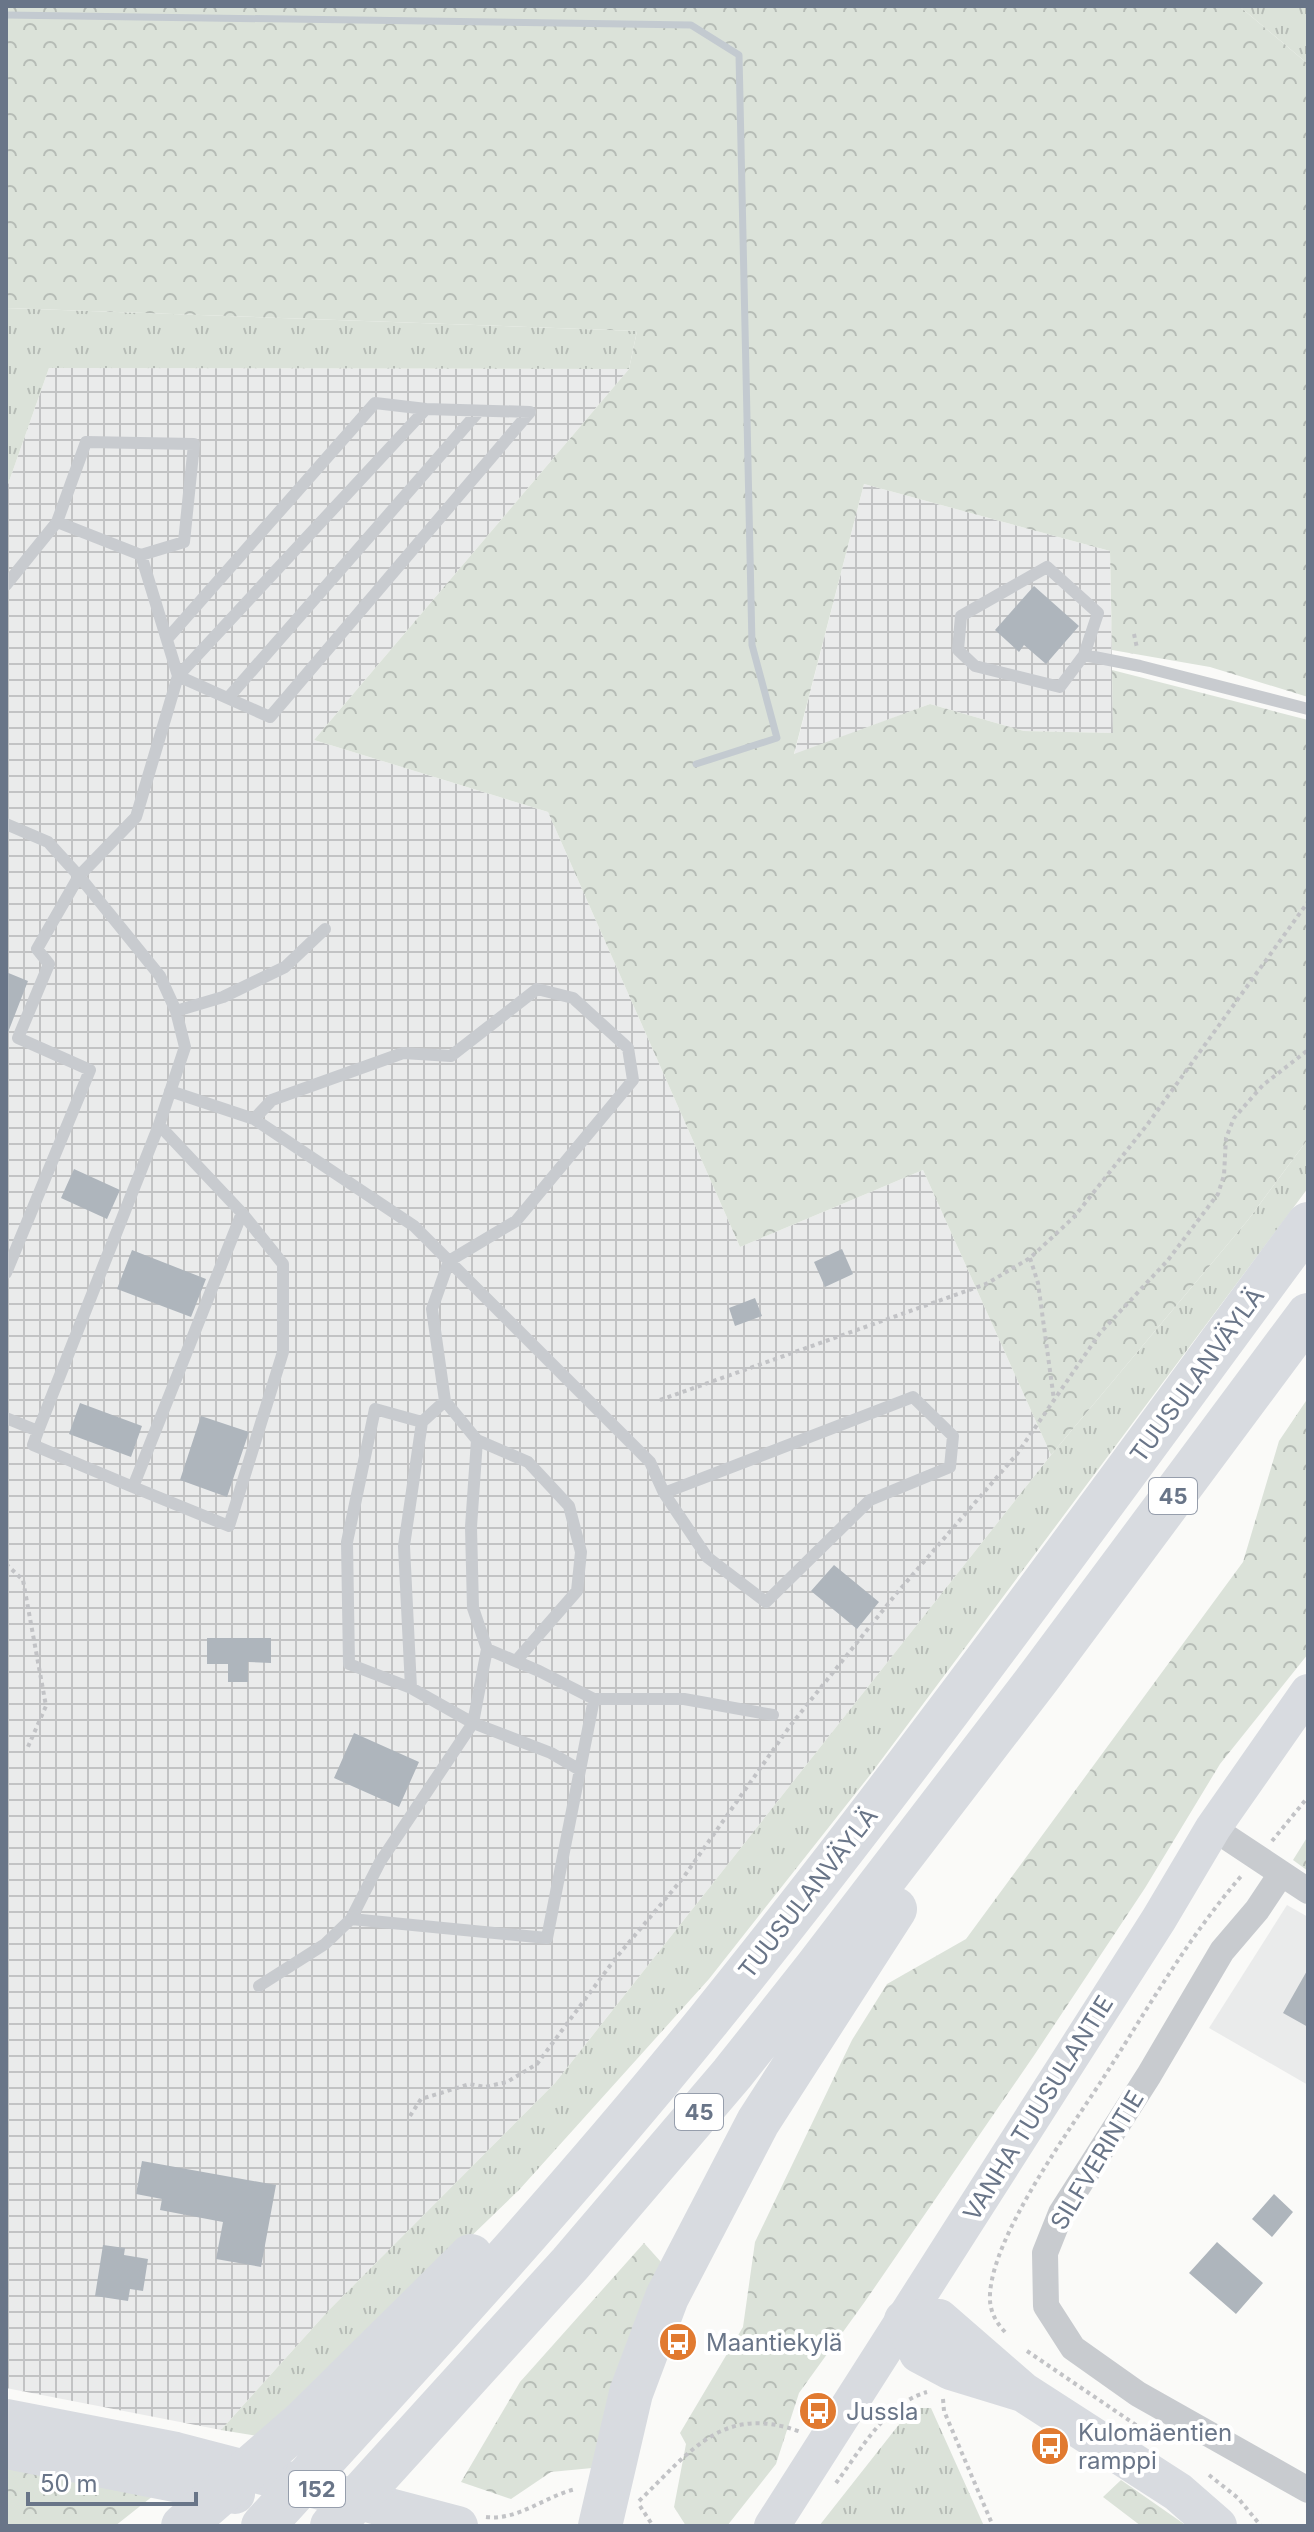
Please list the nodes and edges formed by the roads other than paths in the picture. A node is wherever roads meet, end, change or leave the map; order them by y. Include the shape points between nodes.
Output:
1 (426, 409) junction
2 (479, 411) junction
3 (57, 522) junction
4 (141, 555) junction
5 (6, 585) edge
6 (167, 639) junction
7 (1084, 655) junction
8 (178, 676) junction
9 (228, 698) junction
10 (1308, 709) edge
11 (6, 824) edge
12 (79, 876) junction
13 (325, 929) dead end
14 (176, 1011) junction
15 (170, 1091) junction
16 (254, 1119) junction
17 (159, 1125) junction
18 (242, 1213) junction
19 (1308, 1224) edge
20 (449, 1261) junction
21 (6, 1273) edge
22 (1308, 1315) edge
23 (445, 1401) junction
24 (6, 1418) edge
25 (422, 1422) junction
26 (38, 1431) junction
27 (477, 1440) junction
28 (133, 1487) junction
29 (664, 1493) junction
30 (487, 1649) junction
31 (516, 1661) junction
32 (1039, 1677) junction
33 (411, 1688) junction
34 (1308, 1692) edge
35 (594, 1699) junction
36 (773, 1715) dead end
37 (473, 1723) junction
38 (580, 1770) junction
39 (1213, 1828) junction
40 (1281, 1874) junction
41 (1308, 1891) edge
42 (351, 1919) junction
43 (259, 1986) dead end
44 (705, 2024) junction
45 (904, 2320) junction
46 (6, 2419) edge
47 (6, 2449) edge
48 (164, 2464) junction
49 (1308, 2490) edge
50 (616, 2507) edge
51 (466, 2523) edge
52 (183, 2526) edge
53 (263, 2526) edge
54 (332, 2526) edge
55 (355, 2526) edge
56 (772, 2526) edge
57 (1217, 2526) edge

1 - 2 lane
1 - 6 lane via 375,403
1 - 8 lane
2 - 9 lane
2 - 9 lane via 530,412 270,717
3 - 4 lane
3 - 4 lane via 86,442 194,444 184,542
3 - 5 lane
4 - 6 lane
6 - 8 lane
7 - 7 lane via 1060,687 975,666 958,650 961,616 1047,567 1098,613
7 - 10 lane
8 - 9 lane
8 - 12 lane via 136,817
11 - 12 lane via 48,842
12 - 14 lane via 160,976
12 - 21 lane via 37,949 49,964 18,1038 90,1070
13 - 14 lane via 285,967 223,997
14 - 15 lane via 185,1047
15 - 16 lane
15 - 17 lane
16 - 20 lane via 414,1226
16 - 20 lane via 272,1100 403,1053 451,1056 537,989 573,998 628,1048 633,1080 516,1221
17 - 18 lane
17 - 26 lane
18 - 28 lane
18 - 28 lane via 283,1264 283,1352 229,1526
19 - 44 highway, TUUSULANVÄYLÄ / 45 via 901,1774
20 - 23 lane via 432,1309
20 - 29 lane via 650,1462
22 - 32 highway, 45
23 - 25 lane
23 - 27 lane
24 - 26 lane
25 - 33 lane via 404,1546
25 - 33 lane via 375,1409 347,1542 349,1664
26 - 28 lane via 33,1445
27 - 30 lane via 473,1608
27 - 31 lane via 528,1462 569,1506 581,1552 577,1591
29 - 29 lane via 707,1557 766,1602 870,1500 950,1467 953,1436 913,1397
30 - 31 lane
30 - 37 lane
31 - 35 lane
32 - 50 highway via 798,2056 721,2188 667,2297 636,2379
32 - 54 highway, 45 via 732,2074 570,2264
33 - 37 lane
34 - 39 main road, VANHA TUUSULANTIE
35 - 36 lane via 684,1699
35 - 38 lane
37 - 38 lane
37 - 42 lane via 380,1862
38 - 42 lane via 547,1938
39 - 40 street
39 - 45 main road, VANHA TUUSULANTIE
40 - 41 street
40 - 49 street, SILFVERINTIE via 1222,1951 1061,2213 1045,2253 1046,2306 1073,2348 1138,2394
42 - 43 lane via 325,1944
44 - 52 highway via 595,2123 494,2234 305,2420
44 - 53 highway, TUUSULANVÄYLÄ / 45 via 524,2238
45 - 56 main road, VANHA TUUSULANTIE
45 - 57 main road via 919,2353 951,2370 1023,2392 1178,2492
46 - 48 main road, 152
47 - 48 main road, 152
48 - 51 main road, 152
48 - 55 main road, 152 via 213,2488

